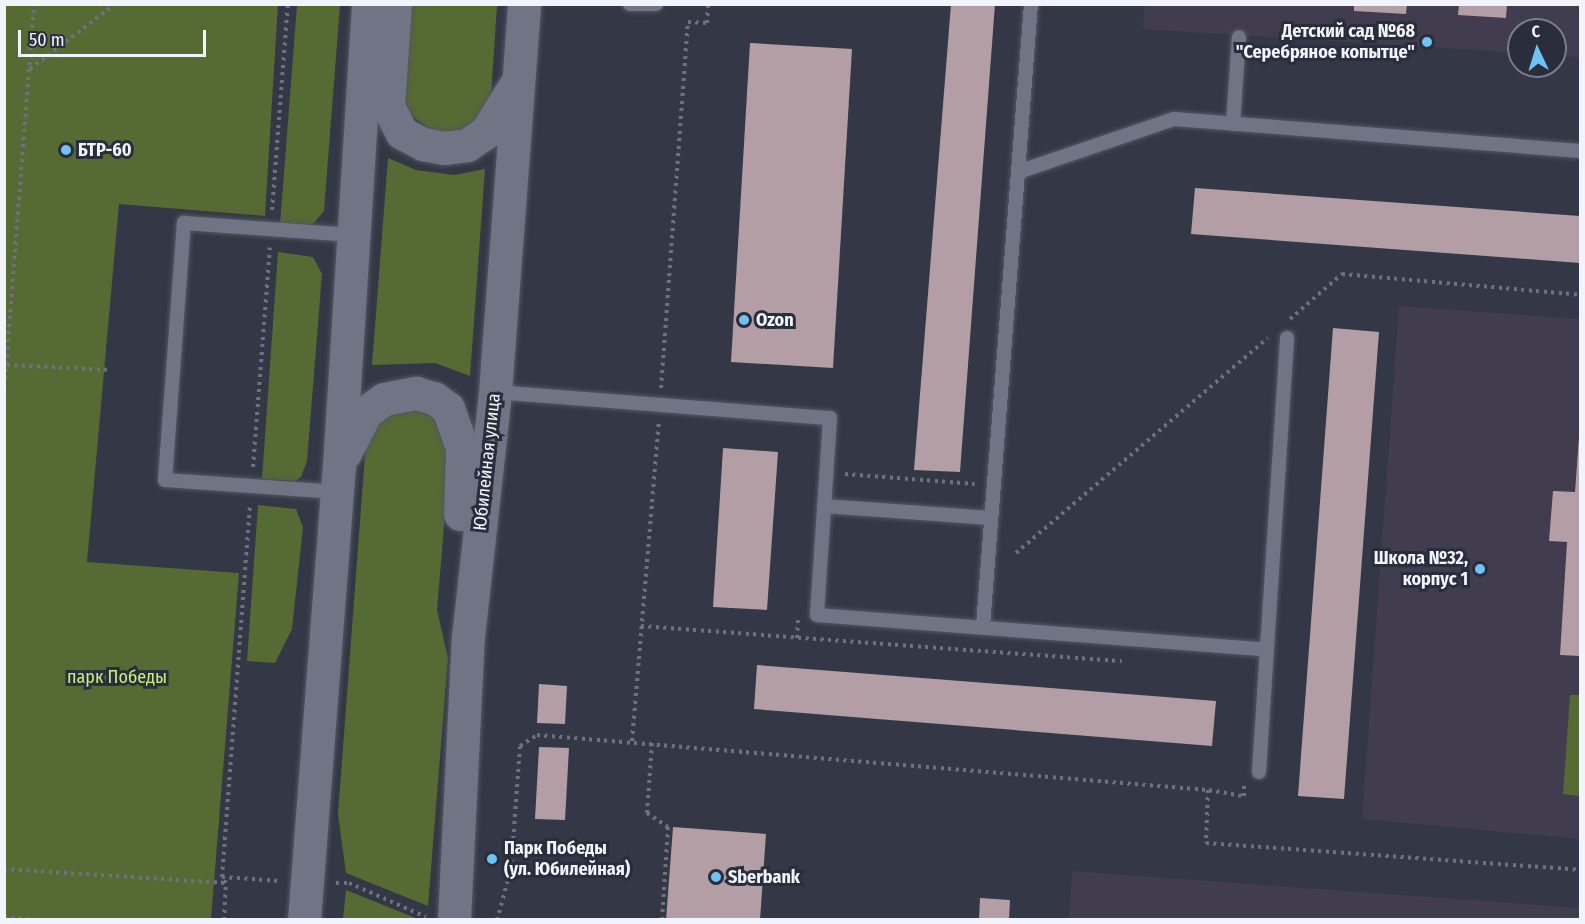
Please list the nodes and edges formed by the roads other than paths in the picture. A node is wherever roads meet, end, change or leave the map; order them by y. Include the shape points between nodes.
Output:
1 (368, 4) edge
2 (396, 4) edge
3 (524, 4) edge
4 (630, 4) edge
5 (656, 4) edge
6 (1031, 4) edge
7 (1239, 37) dead end
8 (518, 80) junction
9 (1233, 124) junction
10 (1581, 151) edge
11 (1018, 172) junction
12 (352, 235) junction
13 (1287, 338) dead end
14 (495, 392) junction
15 (338, 479) junction
16 (824, 506) junction
17 (991, 518) junction
18 (983, 626) junction
19 (468, 637) junction
20 (1267, 650) junction
21 (1259, 772) dead end
22 (303, 920) edge
23 (454, 920) edge

1 - 12 main road
2 - 8 main road via 388,106 402,133 423,144 444,148 466,145 486,132
3 - 8 main road, Юбилейная улица
4 - 5 lane
6 - 11 lane
7 - 9 lane
8 - 14 main road, Юбилейная улица
9 - 10 lane
9 - 11 lane via 1174,119
11 - 17 lane
12 - 15 main road
12 - 15 lane via 184,223 165,480 251,486
13 - 20 lane
14 - 16 lane via 830,418
14 - 19 main road, Юбилейная улица
15 - 19 main road via 366,412 384,399 416,393 434,398 448,408 462,448 455,580
15 - 22 main road
16 - 17 lane
16 - 18 lane via 817,615
17 - 18 lane
18 - 20 lane
19 - 23 main road, Юбилейная улица
20 - 21 lane

